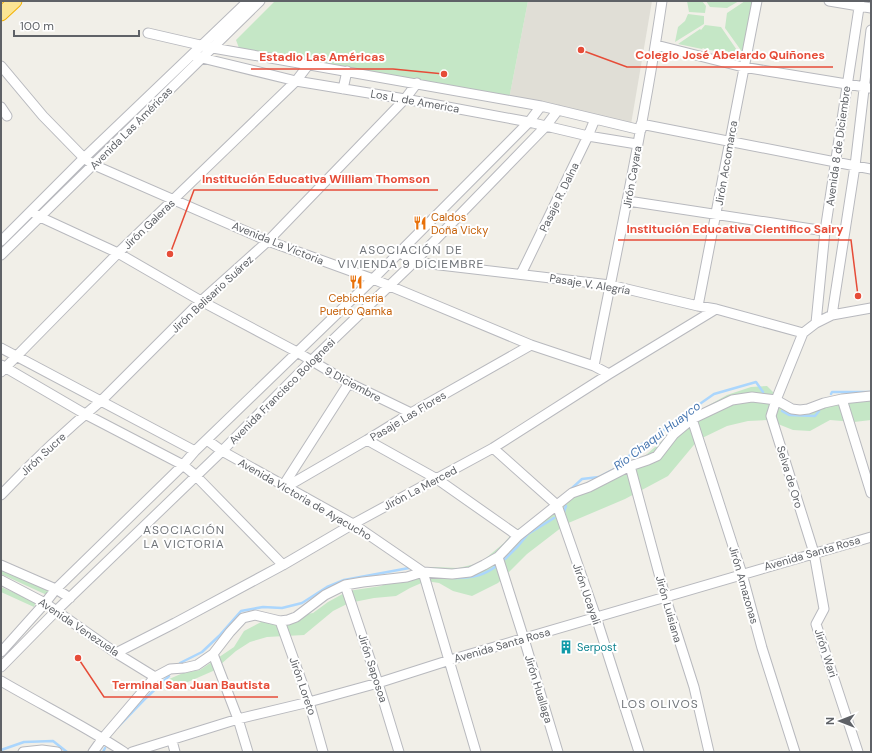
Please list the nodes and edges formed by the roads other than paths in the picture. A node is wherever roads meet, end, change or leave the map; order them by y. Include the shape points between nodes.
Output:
1 (14, 1) edge
2 (248, 1) edge
3 (260, 1) edge
4 (662, 1) edge
5 (757, 1) edge
6 (829, 1) edge
7 (859, 4) edge
8 (871, 8) edge
9 (1, 14) edge
10 (871, 30) edge
11 (148, 33) dead end
12 (203, 45) junction
13 (656, 45) junction
14 (213, 48) junction
15 (194, 54) junction
16 (260, 56) junction
17 (202, 58) junction
18 (309, 64) junction
19 (1, 66) edge
20 (743, 67) junction
21 (256, 70) junction
22 (347, 71) junction
23 (296, 80) junction
24 (417, 83) junction
25 (846, 83) junction
26 (867, 87) edge
27 (343, 88) junction
28 (406, 99) junction
29 (541, 106) junction
30 (1, 107) edge
31 (558, 110) junction
32 (7, 116) dead end
33 (595, 119) junction
34 (529, 122) junction
35 (546, 126) junction
36 (641, 127) junction
37 (588, 136) junction
38 (730, 141) junction
39 (637, 144) junction
40 (84, 158) junction
41 (836, 162) junction
42 (94, 165) junction
43 (855, 166) junction
44 (871, 169) edge
45 (468, 184) junction
46 (481, 192) junction
47 (174, 200) junction
48 (628, 202) junction
49 (31, 211) junction
50 (716, 216) junction
51 (40, 217) junction
52 (825, 231) junction
53 (1, 241) edge
54 (268, 241) junction
55 (399, 252) junction
56 (118, 253) junction
57 (1, 255) edge
58 (414, 262) junction
59 (521, 274) junction
60 (373, 279) junction
61 (610, 285) junction
62 (389, 286) junction
63 (201, 301) junction
64 (698, 306) junction
65 (871, 308) edge
66 (716, 309) junction
67 (832, 314) junction
68 (816, 323) junction
69 (803, 333) junction
70 (531, 345) junction
71 (1, 348) edge
72 (297, 352) junction
73 (17, 356) junction
74 (311, 361) junction
75 (594, 366) junction
76 (3, 368) edge
77 (609, 374) junction
78 (349, 383) junction
79 (871, 396) edge
80 (842, 399) junction
81 (776, 400) junction
82 (101, 401) junction
83 (411, 413) junction
84 (85, 414) junction
85 (692, 419) junction
86 (207, 440) junction
87 (367, 440) junction
88 (493, 448) junction
89 (195, 451) junction
90 (222, 451) junction
91 (183, 465) junction
92 (630, 466) junction
93 (195, 475) junction
94 (437, 479) junction
95 (284, 486) junction
96 (871, 493) edge
97 (1, 495) edge
98 (556, 505) junction
99 (353, 524) junction
100 (518, 536) junction
101 (871, 537) edge
102 (814, 553) junction
103 (498, 558) junction
104 (1, 565) edge
105 (283, 565) junction
106 (423, 572) junction
107 (742, 574) junction
108 (1, 580) edge
109 (345, 585) junction
110 (56, 589) junction
111 (665, 596) junction
112 (70, 598) junction
113 (45, 603) junction
114 (57, 610) junction
115 (596, 617) junction
116 (280, 621) junction
117 (524, 639) junction
118 (1, 652) edge
119 (116, 653) junction
120 (213, 654) junction
121 (450, 660) junction
122 (1, 667) edge
123 (155, 677) junction
124 (1, 681) edge
125 (378, 683) junction
126 (309, 702) junction
127 (238, 719) junction
128 (103, 738) junction
129 (172, 741) junction
130 (23, 752) edge
131 (57, 752) edge
132 (94, 752) edge
133 (124, 752) edge
134 (132, 752) edge
135 (175, 752) edge
136 (248, 752) edge
137 (323, 752) edge
138 (399, 752) edge
139 (476, 752) edge
140 (558, 752) edge
141 (639, 752) edge
142 (709, 752) edge
143 (794, 752) edge
144 (858, 752) edge

1 - 9 highway
2 - 12 street, Avenida Las Américas
3 - 14 street, Avenida Las Américas
4 - 13 street, Jirón Cayara
5 - 20 street, Jirón Accomarca
6 - 7 street
7 - 8 street
7 - 25 street, Avenida 8 de Diciembre
10 - 26 street, Avenida 8 de Diciembre
11 - 12 street, Los L. de America
12 - 14 street, Los L. de America
12 - 15 street, Avenida Las Américas
13 - 20 street
13 - 36 street, Jirón Cayara
14 - 16 street, Los L. de America
14 - 17 street, Avenida Las Américas
15 - 17 street, Los L. de America
15 - 40 street, Avenida Las Américas
16 - 18 street, Los L. de America
16 - 21 street
17 - 21 street, Los L. de America
17 - 42 street, Avenida Las Américas
18 - 22 street, Los L. de America
18 - 23 street, Jirón Galeras
19 - 40 street, Avenida La Victoria via 43,116
20 - 25 street
20 - 38 street, Jirón Accomarca
21 - 23 street, Los L. de America
22 - 24 street, Los L. de America
22 - 27 street
23 - 27 street, Los L. de America
23 - 47 street, Jirón Galeras
24 - 28 street, Jirón Belisario Suárez
24 - 29 street, Los L. de America
25 - 26 street
25 - 41 street, Avenida 8 de Diciembre
26 - 43 street, Avenida 8 de Diciembre
27 - 28 street, Los L. de America
28 - 34 street, Los L. de America
28 - 54 street, Jirón Belisario Suárez
29 - 31 street, Los L. de America
29 - 34 street, Avenida Francisco Bolognesi
30 - 32 street
31 - 33 street, Los L. de America
31 - 35 street, Avenida Francisco Bolognesi
33 - 36 street, Los L. de America
33 - 37 street, Pasaje R. Dalna
34 - 35 street, Los L. de America
34 - 45 street, Avenida Francisco Bolognesi
35 - 37 street, Los L. de America
35 - 46 street, Avenida Francisco Bolognesi
36 - 38 street, Los L. de America
36 - 39 street, Jirón Cayara
37 - 39 street, Los L. de America
37 - 59 street, Pasaje R. Dalna
38 - 41 street, Los L. de America
38 - 50 street, Jirón Accomarca
39 - 48 street, Jirón Cayara
40 - 42 street, Avenida La Victoria
40 - 49 street, Avenida Las Américas
41 - 43 street, Los L. de America
41 - 52 street, Avenida 8 de Diciembre
42 - 47 street, Avenida La Victoria
42 - 51 street, Avenida Las Américas
43 - 44 street, Los L. de America
43 - 67 street, Avenida 8 de Diciembre
45 - 46 street
45 - 55 street, Avenida Francisco Bolognesi
46 - 58 street, Avenida Francisco Bolognesi
47 - 54 street, Avenida La Victoria
47 - 56 street, Jirón Galeras
48 - 50 street
48 - 61 street, Jirón Cayara
49 - 51 street, 9 Diciembre
49 - 53 street, Avenida Las Américas
50 - 52 street
50 - 64 street, Jirón Accomarca
51 - 56 street, 9 Diciembre
51 - 57 street, Avenida Las Américas
52 - 68 street, Avenida 8 de Diciembre
54 - 60 street, Avenida La Victoria
54 - 63 street, Jirón Belisario Suárez
55 - 58 street, Pasaje V. Alegría
55 - 60 street, Avenida Francisco Bolognesi
56 - 63 street, 9 Diciembre
56 - 73 street, Jirón Galeras
58 - 59 street, Pasaje V. Alegría
58 - 62 street, Avenida Francisco Bolognesi
59 - 61 street, Pasaje V. Alegría
60 - 62 street, Avenida La Victoria
60 - 72 street, Avenida Francisco Bolognesi
61 - 64 street, Pasaje V. Alegría
61 - 75 street, Jirón Cayara
62 - 70 street, Avenida La Victoria
62 - 74 street, Avenida Francisco Bolognesi
63 - 72 street, 9 Diciembre
63 - 82 street, Jirón Belisario Suárez
64 - 66 street, Pasaje V. Alegría
65 - 67 street
66 - 69 street, Pasaje V. Alegría
66 - 77 street, Jirón La Merced
67 - 68 street
68 - 69 street
69 - 81 street
70 - 75 street, Avenida La Victoria
70 - 83 street, Pasaje Las Flores
71 - 73 street
72 - 74 street, 9 Diciembre
72 - 86 street, Avenida Francisco Bolognesi
73 - 76 street, Jirón Galeras
73 - 82 street
74 - 78 street, 9 Diciembre
74 - 90 street, Avenida Francisco Bolognesi
75 - 77 street, Avenida La Victoria
76 - 84 street
77 - 88 street, Jirón La Merced
78 - 83 street, 9 Diciembre
78 - 95 street
79 - 80 street
80 - 81 street via 800,410
80 - 96 street
81 - 85 street via 752,397 732,400
81 - 102 street, Selva de Oro via 771,416
82 - 84 street, Jirón Belisario Suárez
82 - 89 street
83 - 87 street, Pasaje Las Flores
84 - 91 street
84 - 97 street, Jirón Sucre
85 - 92 street via 674,434 657,456
85 - 107 street, Jirón Amazonas
86 - 89 street, Avenida Francisco Bolognesi
86 - 90 street, Avenida Victoria de Ayacucho
87 - 94 street
87 - 95 street, Pasaje Las Flores
88 - 94 street, Jirón La Merced
88 - 98 street
89 - 91 street, Avenida Francisco Bolognesi
90 - 93 street, Avenida Francisco Bolognesi
90 - 95 street, Avenida Victoria de Ayacucho
91 - 93 street
91 - 110 street, Avenida Francisco Bolognesi
92 - 98 street via 572,493
92 - 111 street, Jirón Luisiana
93 - 105 street
93 - 112 street, Avenida Francisco Bolognesi
94 - 99 street, Jirón La Merced
94 - 100 street
95 - 99 street, Avenida Victoria de Ayacucho
98 - 100 street
98 - 115 street, Jirón Ucayali
99 - 105 street, Jirón La Merced
99 - 106 street, Avenida Victoria de Ayacucho
100 - 103 street
101 - 102 street, Avenida Santa Rosa
102 - 107 street, Avenida Santa Rosa
102 - 144 street, Jirón Wari via 824,609 816,624
103 - 106 street via 470,572
103 - 117 street, Jirón Huallaga
104 - 110 street, Avenida Venezuela
105 - 119 street, Jirón La Merced
106 - 109 street via 407,577
106 - 121 street
107 - 111 street, Avenida Santa Rosa
107 - 143 street, Jirón Amazonas
108 - 113 street, Avenida Venezuela
109 - 116 street via 326,595 296,618
109 - 125 street, Jirón Saposoa
110 - 112 street, Avenida Venezuela
110 - 113 street, Avenida Francisco Bolognesi
111 - 115 street, Avenida Santa Rosa
111 - 142 street, Jirón Luisiana via 694,687
112 - 114 street, Avenida Francisco Bolognesi
113 - 114 street, Avenida Venezuela
113 - 118 street, Avenida Francisco Bolognesi
114 - 119 street, Avenida Venezuela
114 - 122 street, Avenida Francisco Bolognesi
115 - 117 street, Avenida Santa Rosa
115 - 141 street, Jirón Ucayali
116 - 120 street via 255,615 243,618
116 - 126 street, Jirón Loreto
117 - 121 street, Avenida Santa Rosa
117 - 140 street, Jirón Huallaga
119 - 123 street, Avenida Venezuela
120 - 123 street via 197,665 170,669
120 - 127 street
121 - 125 street, Avenida Santa Rosa
121 - 139 street
123 - 128 street
124 - 128 street
125 - 126 street, Avenida Santa Rosa
125 - 138 street, Jirón Saposoa
126 - 127 street, Avenida Santa Rosa
126 - 137 street, Jirón Loreto
127 - 129 street, Avenida Santa Rosa
127 - 136 street
128 - 132 street
128 - 133 street
129 - 134 street, Avenida Santa Rosa
129 - 135 street
130 - 131 street

